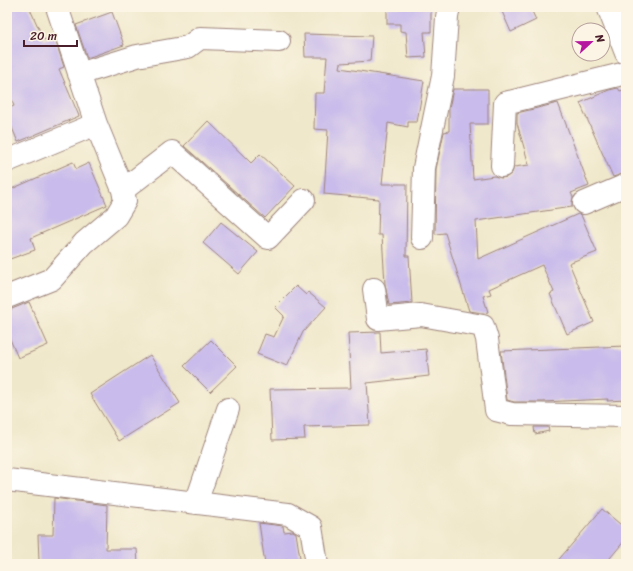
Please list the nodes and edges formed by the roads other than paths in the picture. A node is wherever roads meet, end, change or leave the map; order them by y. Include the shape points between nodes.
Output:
1 (57, 7) edge
2 (449, 7) edge
3 (608, 7) edge
4 (279, 41) dead end
5 (626, 53) edge
6 (626, 73) edge
7 (80, 74) junction
8 (96, 124) junction
9 (7, 161) edge
10 (502, 166) dead end
11 (626, 185) edge
12 (123, 190) junction
13 (304, 200) dead end
14 (584, 203) dead end
15 (422, 238) dead end
16 (374, 289) dead end
17 (7, 297) edge
18 (228, 409) dead end
19 (626, 416) edge
20 (7, 480) edge
21 (196, 503) junction
22 (317, 564) edge

1 - 7 street
2 - 15 street via 443,76 424,168
3 - 5 street
4 - 7 street via 200,38 188,47 137,56
6 - 10 street via 505,103
7 - 8 street
8 - 9 street
8 - 12 street
11 - 14 street
12 - 13 street via 172,152 268,238
12 - 17 street via 125,201 116,216 84,243 52,280
16 - 19 street via 378,319 421,315 483,326 496,410 512,414
18 - 21 street
20 - 21 street
21 - 22 street via 288,514 310,527

